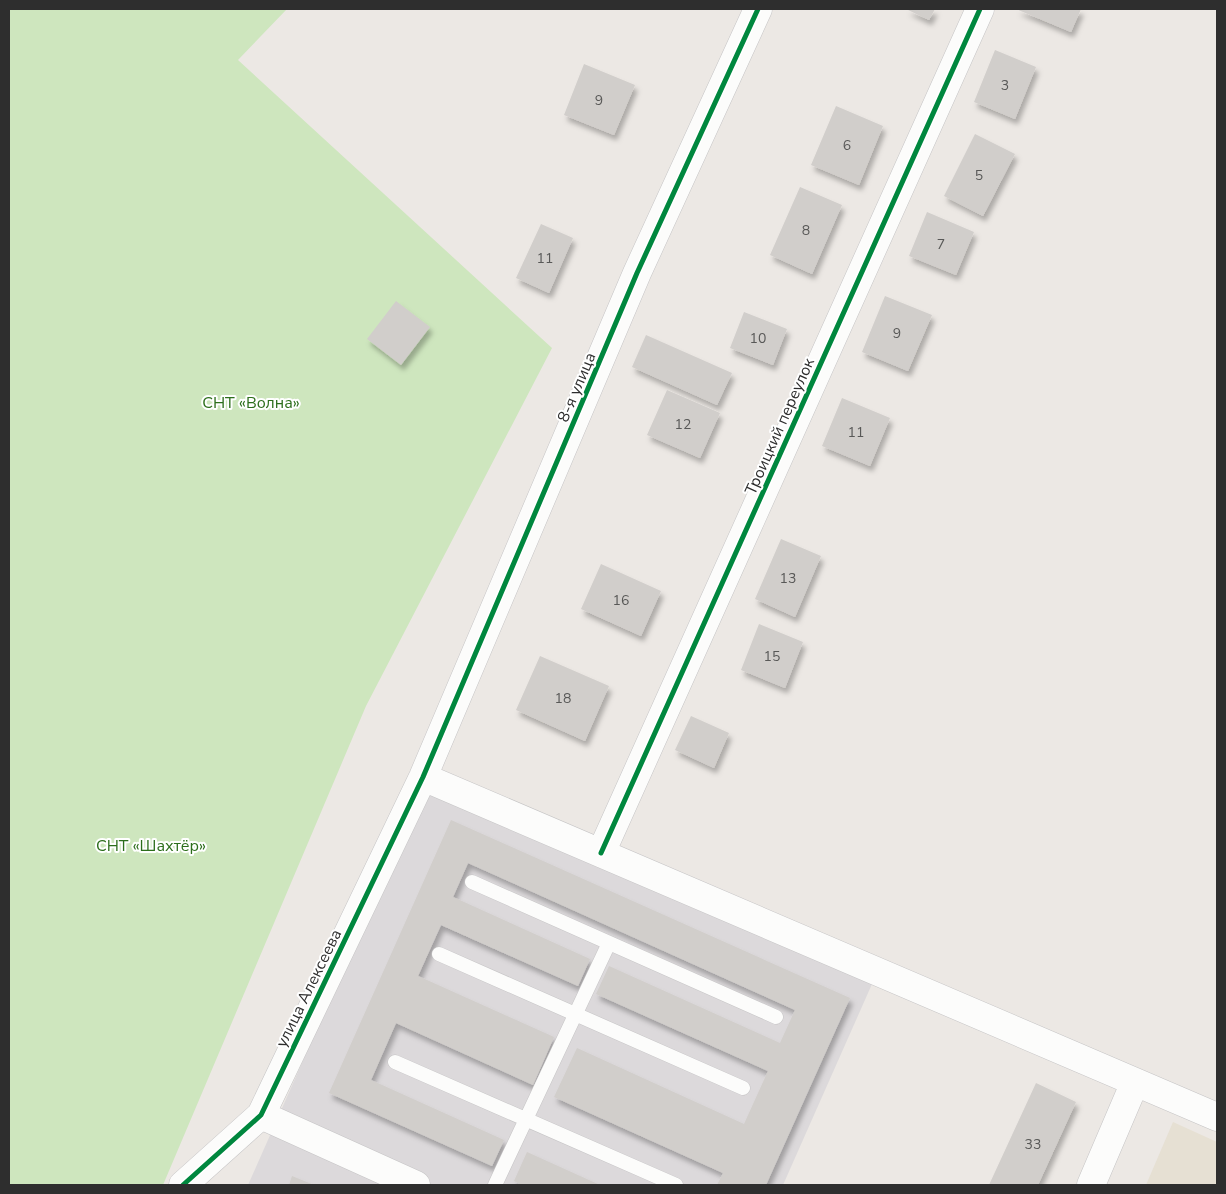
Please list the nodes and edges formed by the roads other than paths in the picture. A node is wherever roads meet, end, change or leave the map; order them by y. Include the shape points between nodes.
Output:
1 (758, 9) edge
2 (980, 9) edge
3 (423, 777) junction
4 (601, 853) junction
5 (472, 882) dead end
6 (609, 943) junction
7 (439, 954) dead end
8 (576, 1014) junction
9 (776, 1017) dead end
10 (395, 1062) dead end
11 (1135, 1082) junction
12 (743, 1088) dead end
13 (261, 1115) junction
14 (1217, 1117) edge
15 (526, 1120) junction
16 (183, 1185) edge
17 (416, 1185) edge
18 (495, 1185) edge
19 (676, 1185) edge
20 (1090, 1185) edge

1 - 3 street, 8-я улица via 637,274
2 - 4 street, Троицкий переулок
3 - 4 street
3 - 13 street, улица Алексеева
4 - 11 street
5 - 6 lane
6 - 8 lane
6 - 9 lane
7 - 8 lane
8 - 12 lane
8 - 15 lane
10 - 15 lane
11 - 14 street
11 - 20 street
13 - 16 street, улица Алексеева
13 - 17 street
15 - 18 lane
15 - 19 lane

